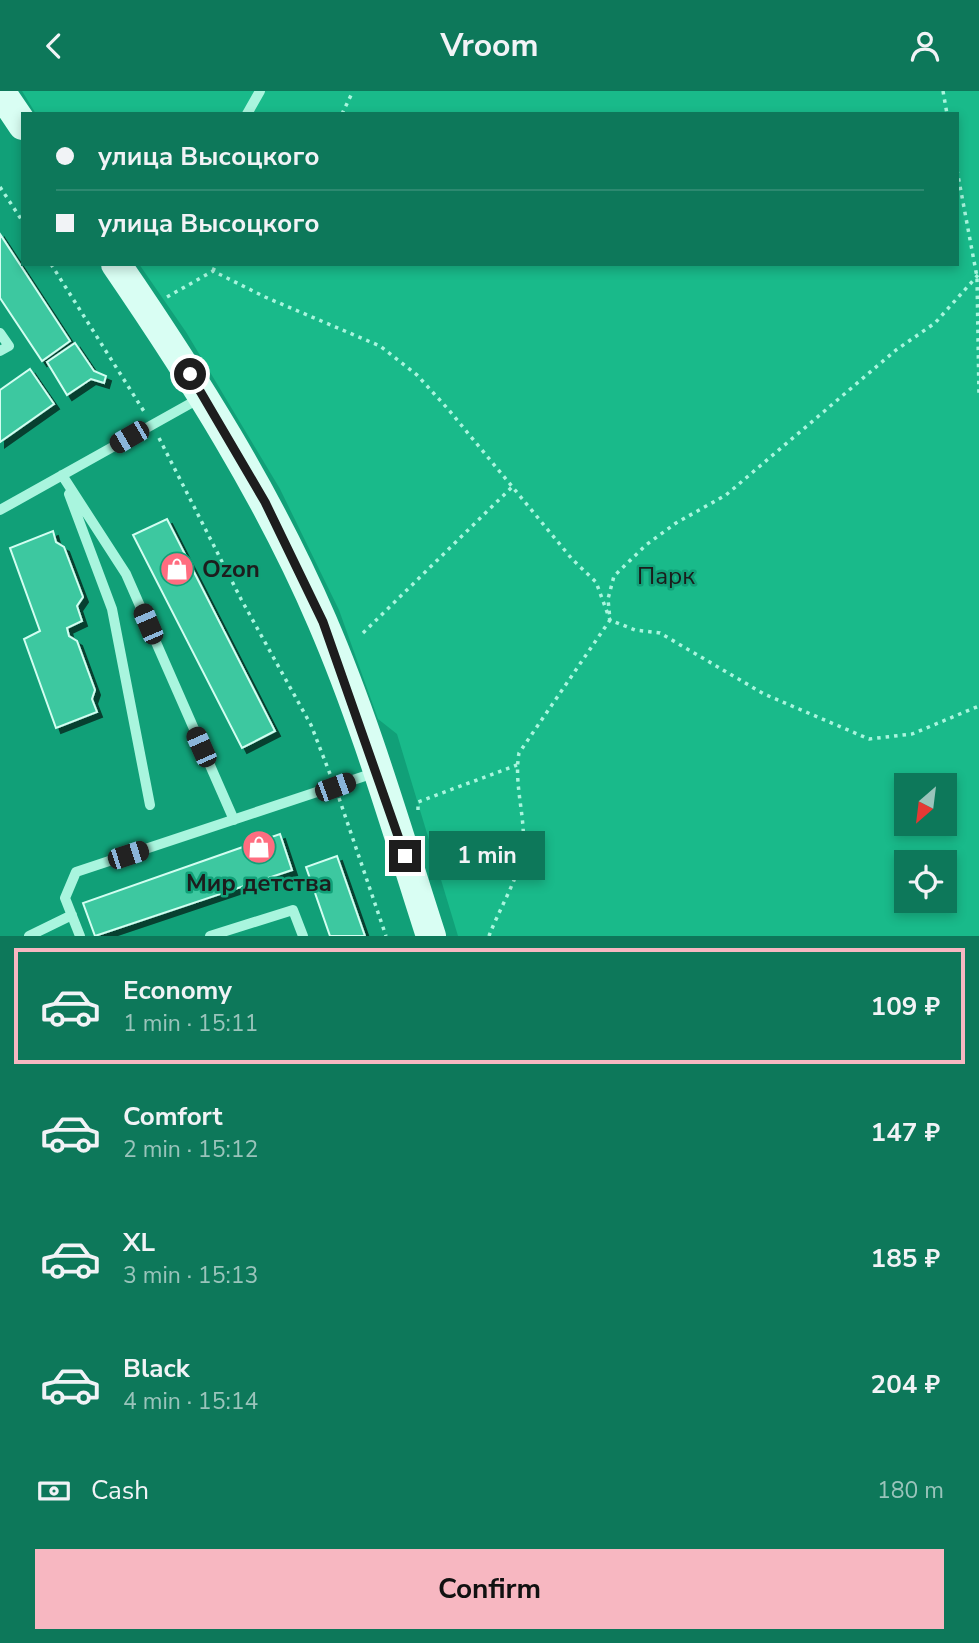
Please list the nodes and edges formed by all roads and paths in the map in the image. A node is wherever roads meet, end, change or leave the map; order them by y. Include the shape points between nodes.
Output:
1 (0, 91) edge
2 (260, 91) edge
3 (353, 91) edge
4 (943, 92) edge
5 (248, 112) edge
6 (342, 112) edge
7 (947, 112) edge
8 (21, 122) edge
9 (959, 180) edge
10 (0, 187) edge
11 (21, 219) edge
12 (52, 266) edge
13 (117, 266) edge
14 (215, 266) edge
15 (213, 271) junction
16 (978, 275) edge
17 (147, 309) junction
18 (0, 333) edge
19 (0, 351) edge
20 (204, 396) junction
21 (979, 397) edge
22 (152, 424) junction
23 (62, 475) junction
24 (512, 487) junction
25 (0, 510) edge
26 (610, 620) junction
27 (363, 633) dead end
28 (979, 706) edge
29 (517, 765) junction
30 (377, 772) junction
31 (335, 787) junction
32 (150, 804) dead end
33 (418, 813) dead end
34 (234, 821) junction
35 (72, 915) junction
36 (29, 936) edge
37 (80, 936) edge
38 (210, 936) edge
39 (303, 936) edge
40 (386, 936) edge
41 (432, 936) edge
42 (489, 936) edge

1 - 8 street
2 - 5 lane
3 - 6 path
4 - 7 path
9 - 16 path
10 - 11 path
12 - 22 path
13 - 17 street
14 - 15 path
15 - 17 path
15 - 24 path via 380,346 417,375 449,409
16 - 21 path
16 - 26 path via 934,323 726,495 646,545 614,576 608,599
17 - 20 street
18 - 19 lane via 9,346
20 - 22 lane
20 - 30 street via 265,502 323,622
22 - 23 lane
22 - 31 path via 241,599 312,725
23 - 25 lane
23 - 32 lane via 112,609
23 - 34 lane via 126,574
24 - 26 path via 596,582
24 - 27 path
26 - 28 path via 660,633 764,694 869,739 912,734
26 - 29 path via 539,721 519,753
29 - 33 path via 418,802
29 - 42 path via 522,857
30 - 31 lane
30 - 41 street
31 - 34 lane
31 - 40 path
34 - 35 lane via 76,872 65,898
35 - 36 lane
35 - 37 lane
38 - 39 lane via 293,910

